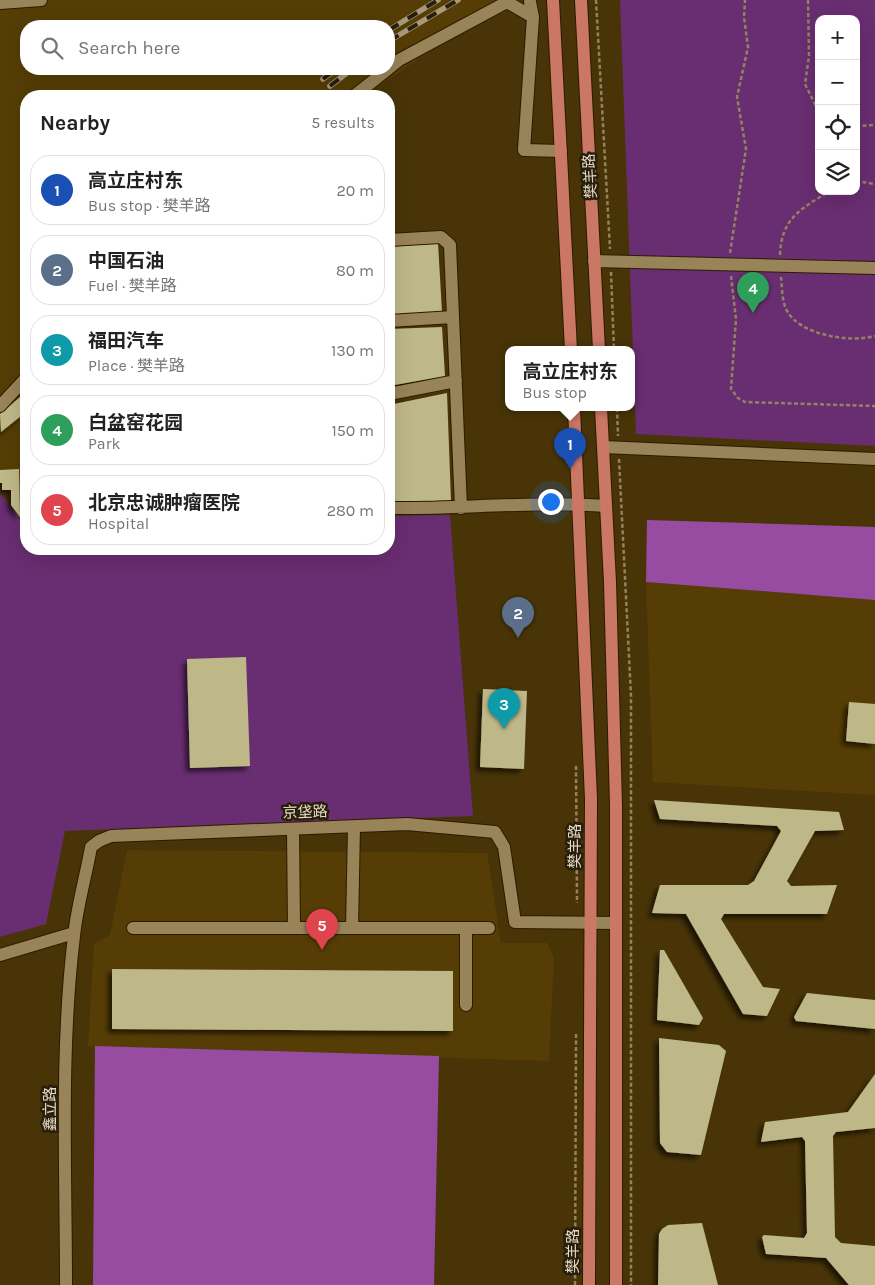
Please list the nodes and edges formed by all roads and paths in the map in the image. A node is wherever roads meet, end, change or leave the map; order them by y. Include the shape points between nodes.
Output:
1 (41, 0) edge
2 (553, 0) edge
3 (581, 0) edge
4 (596, 0) edge
5 (808, 0) edge
6 (530, 2) dead end
7 (0, 3) edge
8 (533, 17) junction
9 (395, 63) edge
10 (380, 75) edge
11 (361, 90) edge
12 (816, 105) edge
13 (875, 125) edge
14 (860, 126) edge
15 (561, 151) junction
16 (860, 182) edge
17 (875, 184) edge
18 (395, 240) edge
19 (594, 261) junction
20 (610, 261) junction
21 (875, 268) edge
22 (453, 317) junction
23 (395, 321) edge
24 (571, 346) edge
25 (598, 346) edge
26 (614, 346) edge
27 (456, 381) junction
28 (20, 384) edge
29 (395, 393) edge
30 (0, 406) edge
31 (574, 411) edge
32 (601, 411) edge
33 (603, 447) junction
34 (875, 459) edge
35 (579, 504) junction
36 (606, 506) junction
37 (395, 508) edge
38 (461, 508) junction
39 (576, 759) dead end
40 (354, 826) junction
41 (293, 828) junction
42 (577, 923) junction
43 (591, 923) junction
44 (616, 923) junction
45 (133, 928) dead end
46 (294, 928) junction
47 (352, 928) junction
48 (466, 928) junction
49 (489, 928) dead end
50 (74, 933) junction
51 (0, 955) edge
52 (466, 1005) dead end
53 (576, 1031) dead end
54 (66, 1285) edge
55 (574, 1285) edge
56 (590, 1285) edge
57 (616, 1285) edge

1 - 7 street
2 - 15 main road, 樊羊路
3 - 19 main road, 樊羊路
4 - 20 path, 樊羊路
5 - 12 path via 806,84
6 - 8 street
8 - 9 street via 507,2
8 - 15 street via 524,150
10 - 11 street
13 - 14 path
15 - 24 main road, 樊羊路
16 - 17 path
18 - 22 street via 441,237 450,245
19 - 20 street
19 - 25 main road, 樊羊路
20 - 21 street
20 - 26 path, 樊羊路
22 - 23 street
22 - 27 street
27 - 29 street
27 - 38 street
28 - 30 street
31 - 35 main road, 樊羊路
32 - 33 main road
33 - 34 street
33 - 36 main road
35 - 36 street
35 - 38 street
35 - 43 main road, 樊羊路 via 591,780
36 - 44 main road via 614,696
37 - 38 street
39 - 42 path, 樊羊路
40 - 41 street, 京垡路
40 - 42 street, 京垡路 via 407,824 495,832 504,847 515,922
40 - 47 street
41 - 46 street
41 - 50 street, 京垡路 via 111,836 99,840 92,847
42 - 43 street, 京垡路
43 - 44 street, 京垡路
43 - 56 main road, 樊羊路
44 - 57 main road
45 - 46 street
46 - 47 street
47 - 48 street
48 - 49 street
48 - 52 street
50 - 51 street
50 - 54 street, 鑫立路 via 66,1023
53 - 55 path, 樊羊路

